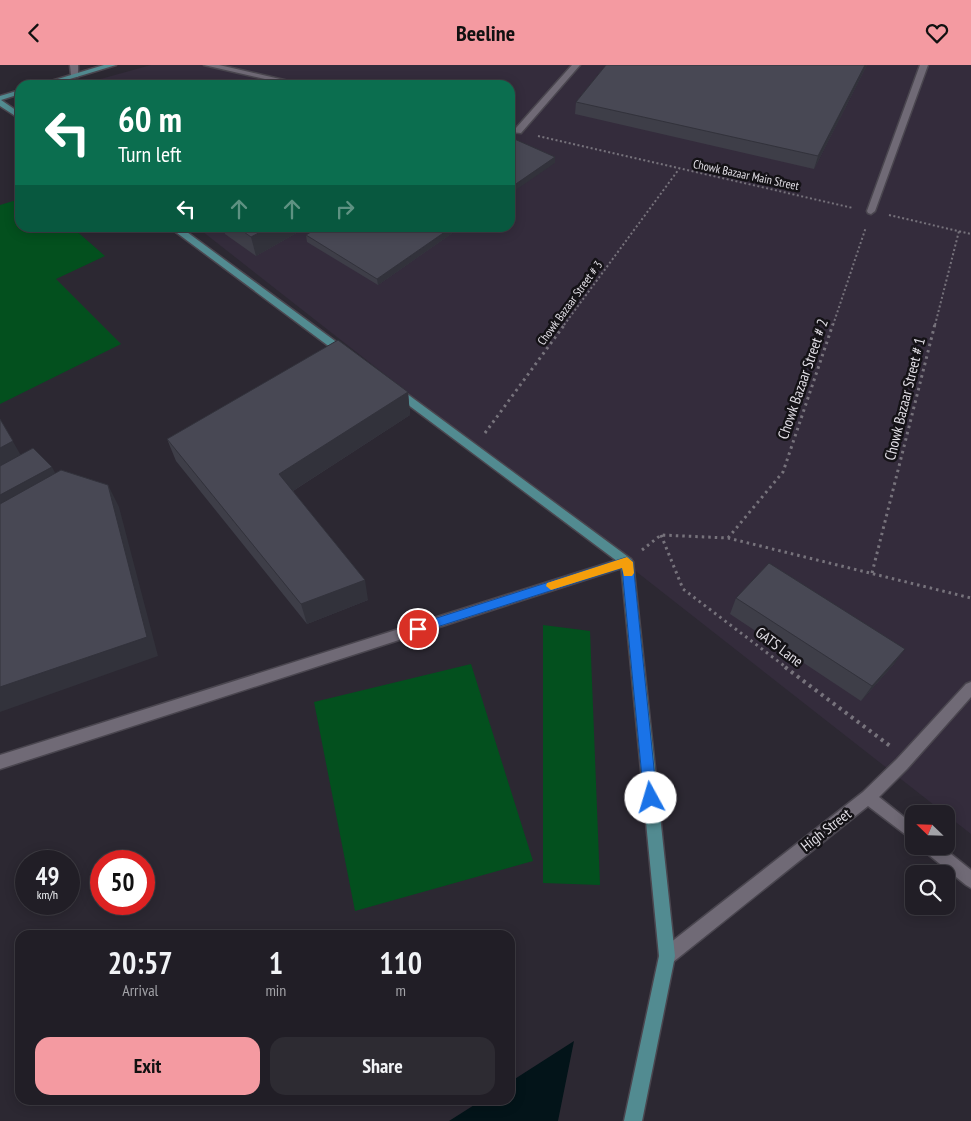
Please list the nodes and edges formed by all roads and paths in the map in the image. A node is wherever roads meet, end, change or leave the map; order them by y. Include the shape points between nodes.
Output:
1 (74, 65) edge
2 (112, 65) edge
3 (208, 65) edge
4 (576, 65) edge
5 (924, 65) edge
6 (75, 75) junction
7 (58, 80) edge
8 (278, 80) edge
9 (15, 94) edge
10 (0, 98) edge
11 (0, 102) edge
12 (15, 113) edge
13 (515, 129) edge
14 (515, 130) edge
15 (679, 169) junction
16 (871, 211) junction
17 (959, 231) junction
18 (179, 232) edge
19 (971, 234) edge
20 (356, 360) edge
21 (387, 383) edge
22 (475, 447) junction
23 (661, 535) junction
24 (728, 538) junction
25 (627, 562) junction
26 (872, 573) junction
27 (971, 598) edge
28 (971, 688) edge
29 (907, 759) junction
30 (0, 762) edge
31 (868, 797) junction
32 (905, 827) edge
33 (940, 855) edge
34 (971, 880) edge
35 (666, 956) junction
36 (633, 1121) edge

1 - 6 street
2 - 6 main road
3 - 8 street
4 - 13 street
5 - 16 street
6 - 7 main road
9 - 10 main road
11 - 12 main road
14 - 15 path, Chowk Bazaar Main Street
15 - 16 path, Chowk Bazaar Main Street
15 - 22 path, Chowk Bazaar Street # 3
16 - 17 path, Chowk Bazaar Main Street
16 - 24 path, Chowk Bazaar Street # 2 via 783,472
17 - 19 path, Chowk Bazaar Main Street
17 - 26 path, Chowk Bazaar Street # 1
18 - 20 main road
21 - 22 main road
22 - 25 main road
23 - 24 path
23 - 25 path
23 - 29 path, GATS Lane via 684,589
24 - 26 path
25 - 30 street
25 - 35 main road
26 - 27 path
28 - 29 street, High Street
29 - 31 street, High Street
31 - 32 street
31 - 35 street, High Street
33 - 34 street
35 - 36 main road

